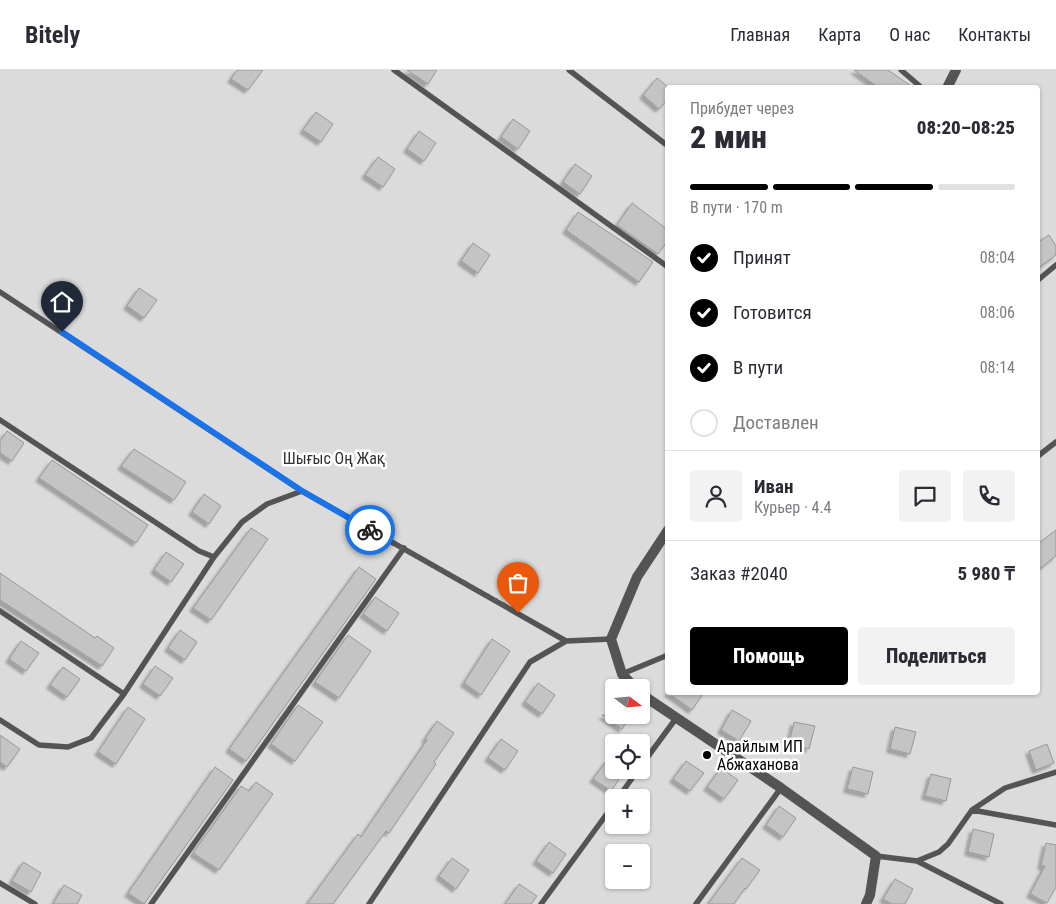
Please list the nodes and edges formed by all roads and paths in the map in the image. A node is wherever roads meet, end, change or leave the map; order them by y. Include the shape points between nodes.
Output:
1 (394, 70) edge
2 (569, 70) edge
3 (901, 70) edge
4 (956, 70) edge
5 (918, 85) edge
6 (948, 85) edge
7 (665, 144) edge
8 (665, 265) edge
9 (1056, 265) edge
10 (1040, 278) edge
11 (0, 292) edge
12 (0, 420) edge
13 (1056, 442) edge
14 (1040, 454) edge
15 (302, 491) junction
16 (665, 535) edge
17 (404, 548) junction
18 (214, 557) junction
19 (0, 612) edge
20 (611, 639) junction
21 (566, 641) junction
22 (665, 656) edge
23 (622, 674) junction
24 (627, 679) edge
25 (124, 694) junction
26 (650, 700) edge
27 (677, 716) junction
28 (0, 720) edge
29 (650, 754) edge
30 (1056, 772) edge
31 (781, 788) junction
32 (972, 810) junction
33 (605, 816) edge
34 (1056, 825) edge
35 (876, 856) junction
36 (917, 861) junction
37 (0, 883) edge
38 (35, 904) edge
39 (151, 904) edge
40 (369, 904) edge
41 (541, 904) edge
42 (696, 904) edge
43 (866, 904) edge
44 (1001, 904) edge

1 - 8 lane
2 - 7 lane
3 - 5 lane
4 - 6 street
9 - 10 lane
11 - 15 lane
12 - 18 lane via 199,552
13 - 14 lane
15 - 17 lane
15 - 18 lane via 267,504 242,522
16 - 20 street via 637,577
17 - 21 lane
17 - 39 lane
18 - 25 lane
19 - 25 lane
20 - 21 lane
20 - 23 street
21 - 40 lane via 530,662
22 - 23 lane
23 - 24 street
25 - 28 lane via 91,738 68,747 39,745
26 - 27 street
27 - 29 lane
27 - 31 street
30 - 32 lane via 1005,788
31 - 35 street
31 - 42 lane
32 - 34 lane
32 - 36 lane via 948,844 939,852
33 - 41 lane
35 - 36 lane
35 - 43 street
36 - 44 lane
37 - 38 lane

